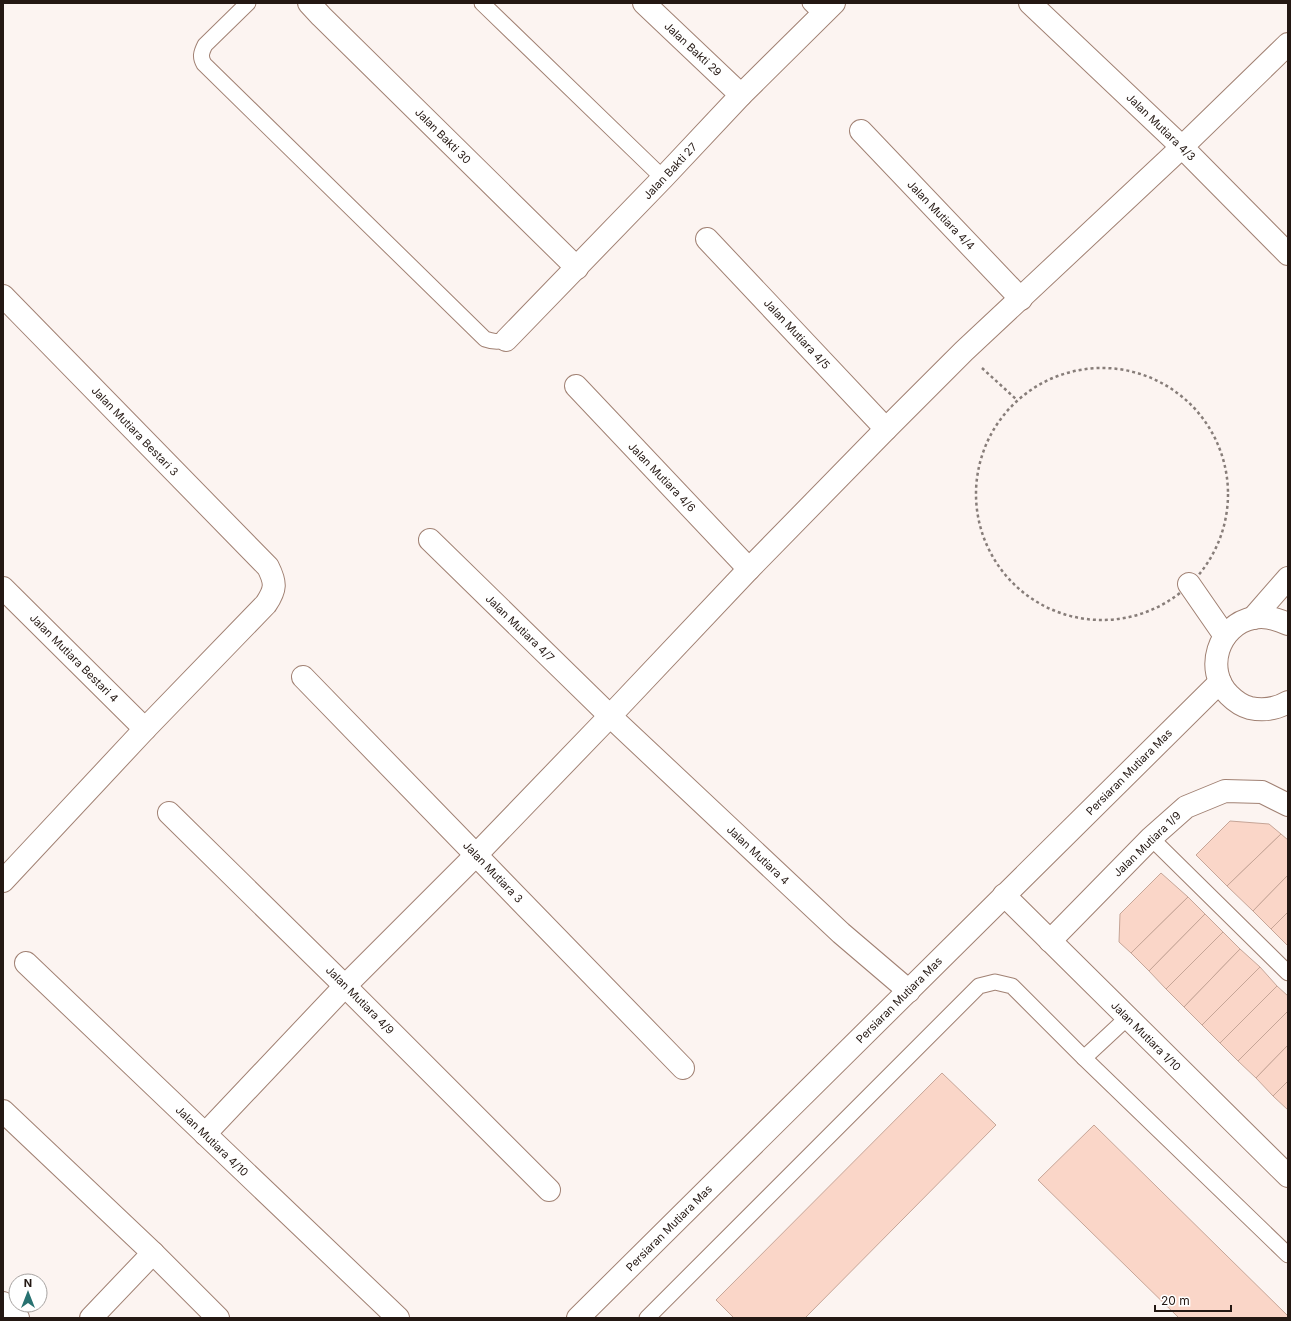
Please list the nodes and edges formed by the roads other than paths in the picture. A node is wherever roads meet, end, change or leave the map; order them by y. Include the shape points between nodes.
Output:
1 (248, 3) edge
2 (309, 3) edge
3 (482, 3) edge
4 (644, 3) edge
5 (1030, 3) edge
6 (822, 7) edge
7 (1288, 44) edge
8 (741, 95) junction
9 (861, 131) dead end
10 (1182, 147) junction
11 (663, 178) junction
12 (707, 239) dead end
13 (1288, 254) edge
14 (577, 268) junction
15 (3, 296) edge
16 (1021, 299) junction
17 (506, 340) joint
18 (576, 386) dead end
19 (886, 428) junction
20 (430, 540) dead end
21 (749, 569) junction
22 (1288, 578) edge
23 (1189, 584) road end
24 (3, 588) edge
25 (1253, 618) junction
26 (1288, 624) edge
27 (1225, 636) junction
28 (302, 677) dead end
29 (1220, 682) junction
30 (1286, 706) edge
31 (610, 716) junction
32 (145, 729) junction
33 (1288, 805) edge
34 (169, 812) dead end
35 (1151, 838) junction
36 (476, 855) junction
37 (3, 881) edge
38 (1004, 895) junction
39 (1050, 941) junction
40 (26, 963) dead end
41 (1288, 973) edge
42 (346, 986) junction
43 (909, 991) junction
44 (1127, 1018) junction
45 (1084, 1058) junction
46 (684, 1068) dead end
47 (3, 1110) edge
48 (205, 1134) junction
49 (1288, 1176) edge
50 (549, 1190) dead end
51 (154, 1253) junction
52 (1288, 1255) edge
53 (3, 1303) edge
54 (18, 1318) edge
55 (91, 1318) edge
56 (218, 1318) edge
57 (398, 1318) edge
58 (578, 1318) edge
59 (647, 1318) edge

1 - 17 lane via 205,45 201,58 204,64 485,339 491,342
2 - 14 street, Jalan Bakti 30
3 - 11 lane
4 - 8 street, Jalan Bakti 29
5 - 10 street, Jalan Mutiara 4/3
6 - 8 street, Jalan Bakti 27
7 - 10 street
8 - 11 street, Jalan Bakti 27
9 - 16 street, Jalan Mutiara 4/4
10 - 13 street, Jalan Mutiara 4/3
10 - 16 street
11 - 14 street, Jalan Bakti 27
12 - 19 street, Jalan Mutiara 4/5
14 - 17 street, Jalan Bakti 27
15 - 32 street, Jalan Mutiara Bestari 3 via 268,567 274,579 272,595 266,604
16 - 19 street
18 - 21 street, Jalan Mutiara 4/6
19 - 21 street
20 - 31 street, Jalan Mutiara 4/7
21 - 31 street
22 - 25 street
23 - 27 street
24 - 32 street, Jalan Mutiara Bestari 4
25 - 26 street via 1266,617
25 - 27 street via 1242,621
27 - 29 street via 1216,658
28 - 36 street, Jalan Mutiara 3
29 - 30 street via 1235,701 1246,707 1258,710
29 - 38 street, Persiaran Mutiara Mas
31 - 36 street
31 - 43 street, Jalan Mutiara 4 via 841,933
32 - 37 street
33 - 35 street, Jalan Mutiara 1/9 via 1262,792 1225,791 1186,807
34 - 42 street, Jalan Mutiara 4/9
35 - 39 street, Jalan Mutiara 1/9
35 - 41 lane
36 - 42 street
36 - 46 street, Jalan Mutiara 3
38 - 39 street, Jalan Mutiara 1/10
38 - 43 street, Persiaran Mutiara Mas
39 - 44 street, Jalan Mutiara 1/10
40 - 48 street, Jalan Mutiara 4/10
42 - 48 street
42 - 50 street, Jalan Mutiara 4/9
43 - 58 street, Persiaran Mutiara Mas
44 - 45 lane
44 - 49 street, Jalan Mutiara 1/10
45 - 52 lane
45 - 59 lane via 1012,986 995,982 979,986
47 - 51 street
48 - 57 street, Jalan Mutiara 4/10
51 - 55 street
51 - 56 street
53 - 54 street

